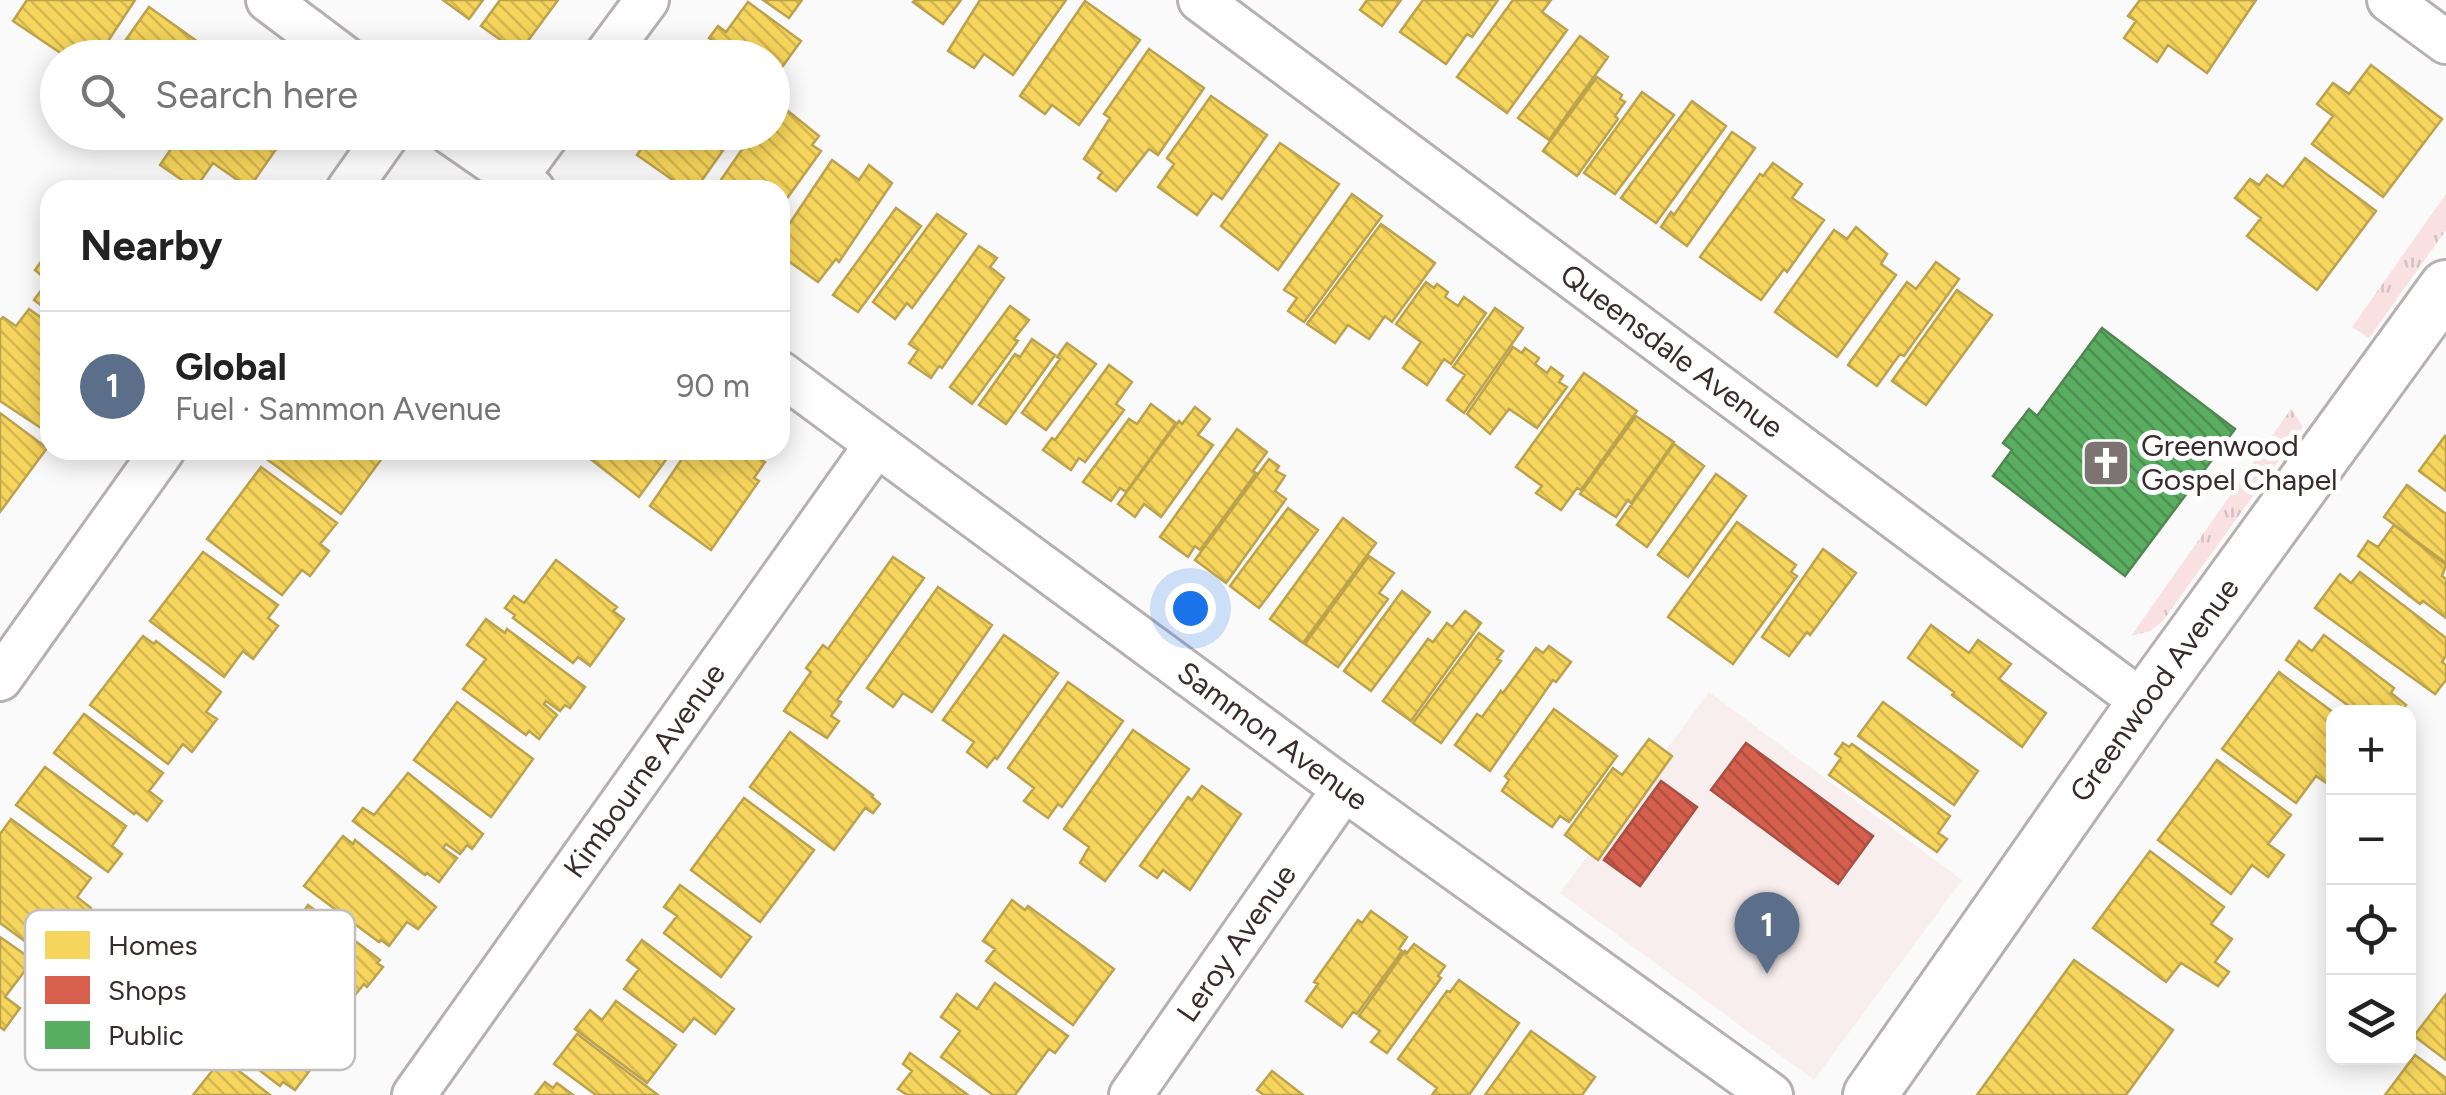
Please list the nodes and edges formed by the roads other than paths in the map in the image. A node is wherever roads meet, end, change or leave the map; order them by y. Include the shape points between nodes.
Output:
1 (268, 0) edge
2 (647, 0) edge
3 (1200, 0) edge
4 (2389, 0) edge
5 (321, 40) edge
6 (617, 40) edge
7 (2446, 42) edge
8 (377, 150) edge
9 (475, 150) edge
10 (540, 150) edge
11 (355, 180) edge
12 (518, 180) edge
13 (526, 180) edge
14 (2446, 287) edge
15 (790, 380) edge
16 (876, 445) junction
17 (156, 460) edge
18 (0, 679) edge
19 (2144, 703) junction
20 (1344, 790) junction
21 (414, 1095) edge
22 (1131, 1095) edge
23 (1771, 1095) edge
24 (1870, 1095) edge

1 - 5 street
2 - 6 street
3 - 19 street, Queensdale Avenue
4 - 7 street
8 - 11 street
9 - 12 street
10 - 13 street
14 - 19 street, Greenwood Avenue
15 - 16 street, Sammon Avenue
16 - 20 street, Sammon Avenue
16 - 21 street, Kimbourne Avenue
17 - 18 street
19 - 24 street, Greenwood Avenue
20 - 22 street, Leroy Avenue
20 - 23 street, Sammon Avenue

